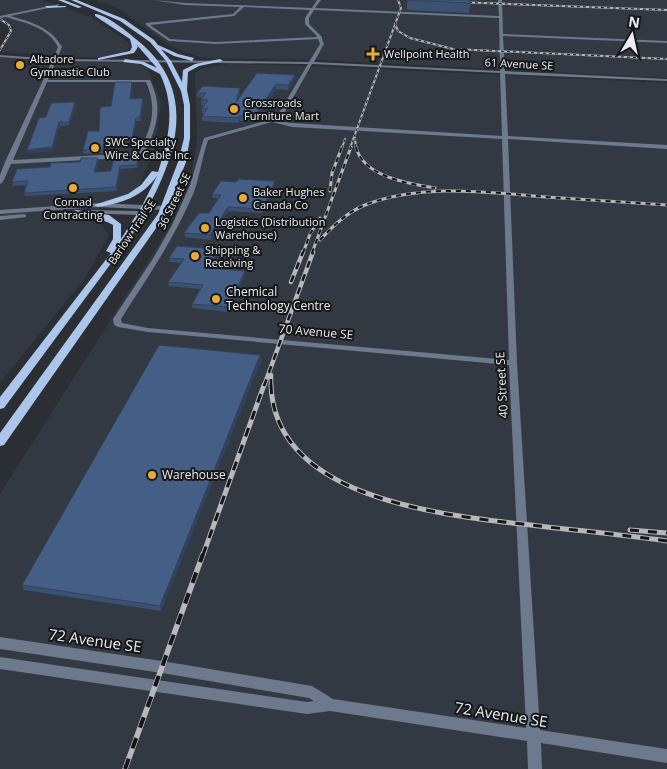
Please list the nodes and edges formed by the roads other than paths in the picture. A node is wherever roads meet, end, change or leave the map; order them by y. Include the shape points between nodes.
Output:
1 (73, 0) edge
2 (155, 0) edge
3 (319, 0) edge
4 (500, 0) edge
5 (51, 2) dead end
6 (59, 2) edge
7 (101, 5) dead end
8 (244, 6) junction
9 (47, 7) junction
10 (65, 7) junction
11 (313, 9) junction
12 (7, 16) junction
13 (0, 17) edge
14 (500, 17) junction
15 (104, 19) junction
16 (122, 20) junction
17 (502, 35) junction
18 (321, 38) junction
19 (132, 40) junction
20 (152, 41) junction
21 (667, 42) edge
22 (0, 55) edge
23 (100, 58) junction
24 (55, 59) junction
25 (192, 59) junction
26 (160, 60) junction
27 (125, 61) junction
28 (220, 61) junction
29 (311, 63) junction
30 (503, 72) junction
31 (163, 73) junction
32 (667, 80) edge
33 (46, 81) junction
34 (183, 88) junction
35 (274, 122) junction
36 (507, 138) junction
37 (667, 147) edge
38 (166, 159) junction
39 (8, 162) junction
40 (0, 182) edge
41 (98, 205) junction
42 (147, 211) junction
43 (163, 211) junction
44 (0, 212) edge
45 (76, 212) junction
46 (0, 218) edge
47 (131, 257) junction
48 (103, 271) junction
49 (118, 324) joint
50 (513, 363) junction
51 (0, 405) edge
52 (0, 442) edge
53 (0, 643) edge
54 (0, 662) edge
55 (330, 705) junction
56 (534, 736) junction
57 (667, 756) edge
58 (535, 769) edge

1 - 16 main road, Barlow Trail SE
2 - 8 street
3 - 11 street
4 - 14 street, 40 Street SE
5 - 6 street
6 - 9 street
6 - 10 main road
6 - 15 main road, Barlow Trail SE
7 - 16 main road
8 - 11 street
8 - 18 street via 234,16 148,24 169,40 216,43
9 - 10 main road
9 - 12 street
10 - 15 main road
11 - 14 street
11 - 18 street via 307,24
12 - 13 street
12 - 24 street via 51,34 60,47
14 - 17 street, 40 Street SE
15 - 19 main road, Barlow Trail SE via 126,32
16 - 20 main road, Barlow Trail SE
17 - 21 street
17 - 30 street, 40 Street SE
18 - 29 street via 322,44
19 - 23 main road via 135,47 132,52
19 - 26 main road, Barlow Trail SE
20 - 25 main road via 176,56
20 - 26 main road, Barlow Trail SE
22 - 24 street, 61 Avenue SE
23 - 24 street, 61 Avenue SE
23 - 26 street, 61 Avenue SE
24 - 27 street, 61 Avenue SE
24 - 33 street
25 - 26 street, 61 Avenue SE
25 - 29 street, 61 Avenue SE
26 - 27 street, 61 Avenue SE
26 - 28 street, 61 Avenue SE
26 - 31 main road, Barlow Trail SE
26 - 34 main road, Barlow Trail SE
26 - 34 main road
27 - 31 main road via 142,63
28 - 29 street, 61 Avenue SE
28 - 34 main road via 196,65 185,71 186,88
29 - 30 street, 61 Avenue SE
29 - 35 street
30 - 32 street, 61 Avenue SE
30 - 36 street, 40 Street SE
31 - 38 main road, Barlow Trail SE via 169,85 174,114
33 - 39 street
33 - 39 street via 148,81 157,119 141,155
34 - 43 main road, Barlow Trail SE via 187,106 187,138 182,162
35 - 36 street
35 - 49 street, 36 Street SE via 206,139 190,194 161,250 117,319
36 - 37 street
36 - 50 street, 40 Street SE
38 - 41 main road via 148,184 134,196
38 - 42 main road, Barlow Trail SE
39 - 40 street
41 - 42 street
41 - 44 street
42 - 43 street
42 - 45 street
42 - 47 main road
42 - 48 main road, Barlow Trail SE
43 - 47 main road, Barlow Trail SE
45 - 46 street
45 - 48 main road via 106,217 117,224 118,238
47 - 52 main road, Barlow Trail SE
48 - 51 main road, Barlow Trail SE
49 - 50 street, 70 Avenue SE via 148,330
50 - 56 street, 40 Street SE
53 - 55 street, 72 Avenue SE via 312,692
54 - 55 street, 72 Avenue SE via 307,708
55 - 56 street, 72 Avenue SE
56 - 57 street, 72 Avenue SE
56 - 58 street, 40 Street SE

